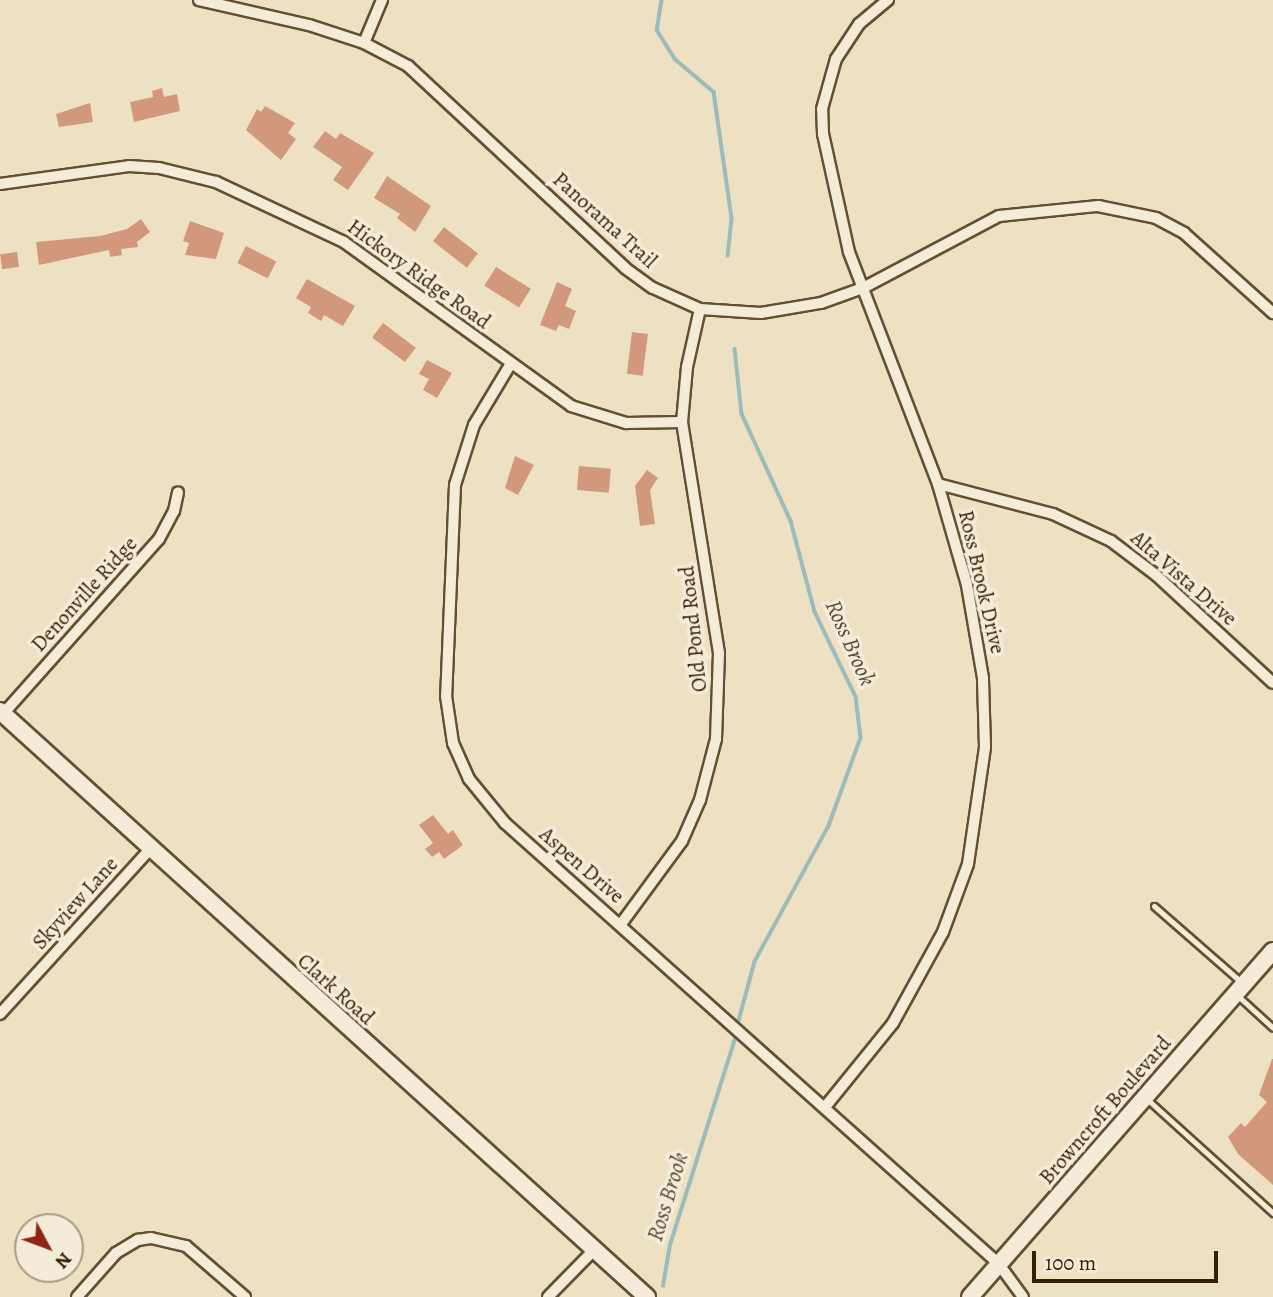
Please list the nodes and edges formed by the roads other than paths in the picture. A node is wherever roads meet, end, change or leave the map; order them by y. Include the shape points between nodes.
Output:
1 (199, 0) edge
2 (382, 0) edge
3 (888, 0) edge
4 (364, 43) junction
5 (0, 184) edge
6 (863, 288) junction
7 (700, 309) junction
8 (1273, 313) edge
9 (510, 365) junction
10 (682, 422) junction
11 (938, 484) junction
12 (178, 492) dead end
13 (1273, 682) edge
14 (2, 712) edge
15 (150, 849) junction
16 (1154, 906) dead end
17 (621, 924) junction
18 (1273, 951) edge
19 (1240, 989) junction
20 (0, 1014) edge
21 (1273, 1028) edge
22 (1145, 1097) junction
23 (825, 1107) junction
24 (1273, 1213) edge
25 (594, 1250) junction
26 (998, 1264) junction
27 (77, 1297) edge
28 (245, 1297) edge
29 (548, 1297) edge
30 (647, 1297) edge
31 (970, 1297) edge
32 (1023, 1297) edge

1 - 4 street, Panorama Trail via 240,6
2 - 4 street
3 - 6 street, Ross Brook Drive via 847,38 826,83 822,110 835,195
4 - 7 street, Panorama Trail via 436,88 625,268 653,288
5 - 9 street, Hickory Ridge Road via 129,166 159,167 216,182 344,242
6 - 7 street, Panorama Trail via 778,312
6 - 8 street, Panorama Trail via 999,216 1098,206 1146,215 1184,233
6 - 11 street, Ross Brook Drive
7 - 10 street, Old Pond Road via 687,367
9 - 10 street, Hickory Ridge Road via 571,406 603,420 646,425
9 - 17 street, Aspen Drive via 474,425 455,485 446,696 453,743 469,779 505,823
10 - 17 street, Old Pond Road via 719,653 719,715 707,778 691,821 658,878
11 - 13 street, Alta Vista Drive via 1053,514 1111,541 1156,575
11 - 23 street, Ross Brook Drive via 967,585 983,677 985,747 975,830 958,897 929,965 885,1034
12 - 14 street, Denonville Ridge via 159,539
14 - 15 street, Clark Road
15 - 20 street, Skyview Lane
15 - 25 street, Clark Road
16 - 19 lane
17 - 23 street, Aspen Drive
18 - 19 street, Browncroft Boulevard
19 - 21 lane
19 - 22 street, Browncroft Boulevard
22 - 24 lane
22 - 26 street, Browncroft Boulevard
23 - 26 street, Aspen Drive
25 - 29 street
25 - 30 street, Clark Road
26 - 31 street, Browncroft Boulevard
26 - 32 street, Aspen Drive
27 - 28 street via 116,1254 138,1240 151,1238 186,1246

